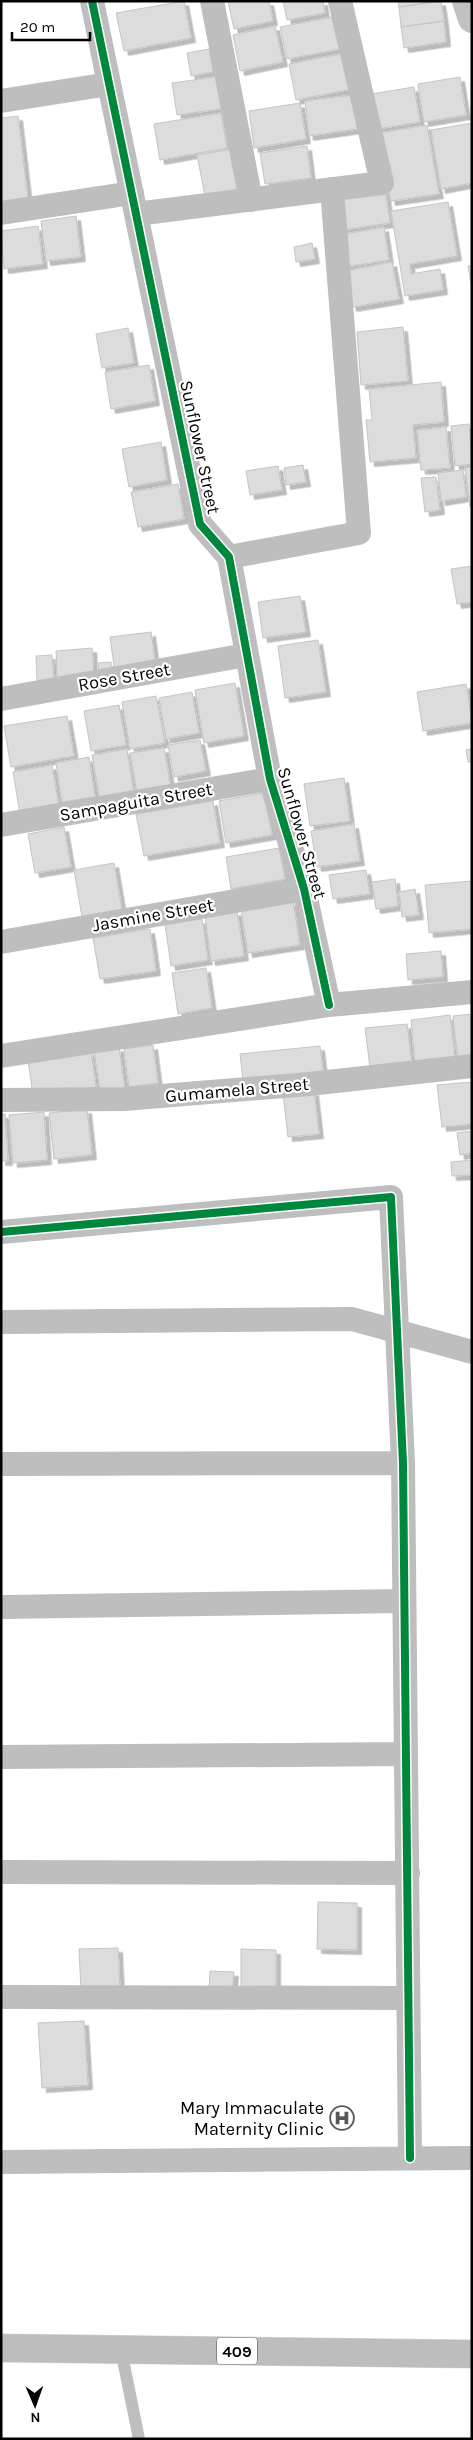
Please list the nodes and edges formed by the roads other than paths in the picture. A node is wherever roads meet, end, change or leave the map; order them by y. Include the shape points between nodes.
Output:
1 (92, 1) edge
2 (212, 1) edge
3 (340, 1) edge
4 (109, 84) junction
5 (1, 100) edge
6 (332, 189) junction
7 (251, 200) junction
8 (134, 203) junction
9 (1, 213) edge
10 (228, 557) junction
11 (246, 655) junction
12 (1, 699) edge
13 (270, 779) junction
14 (1, 824) edge
15 (304, 889) junction
16 (1, 942) edge
17 (472, 992) edge
18 (329, 1005) junction
19 (1, 1056) edge
20 (472, 1066) edge
21 (2, 1097) edge
22 (1, 1232) edge
23 (1, 1322) edge
24 (397, 1333) junction
25 (472, 1352) edge
26 (403, 1462) junction
27 (1, 1464) edge
28 (403, 1601) junction
29 (1, 1607) edge
30 (406, 1754) junction
31 (1, 1757) edge
32 (1, 1872) edge
33 (408, 1873) junction
34 (1, 1997) edge
35 (408, 1998) junction
36 (410, 2158) junction
37 (472, 2158) edge
38 (1, 2162) edge
39 (1, 2348) edge
40 (121, 2350) junction
41 (472, 2354) edge
42 (139, 2439) edge

1 - 4 street, Sunflower Street
2 - 7 street
3 - 6 street via 382,183
4 - 5 street
4 - 8 street, Sunflower Street
6 - 7 street
6 - 10 street via 359,534
7 - 8 street
8 - 9 street
8 - 10 street, Sunflower Street via 200,524
10 - 11 street, Sunflower Street
11 - 12 street, Rose Street
11 - 13 street, Sunflower Street
13 - 14 street, Sampaguita Street
13 - 15 street, Sunflower Street
15 - 16 street, Jasmine Street
15 - 18 street, Sunflower Street
17 - 18 street
18 - 19 street
20 - 21 street, Gumamela Street via 309,1084 124,1099
22 - 24 street via 391,1197
23 - 24 street via 352,1319
24 - 25 street
24 - 26 street
26 - 27 street
26 - 28 street
28 - 29 street
28 - 30 street
30 - 31 street
30 - 33 street
32 - 33 street
33 - 35 street
34 - 35 street
35 - 36 street
36 - 37 street
36 - 38 street
39 - 40 main road, 409
40 - 41 main road, 409
40 - 42 lane

